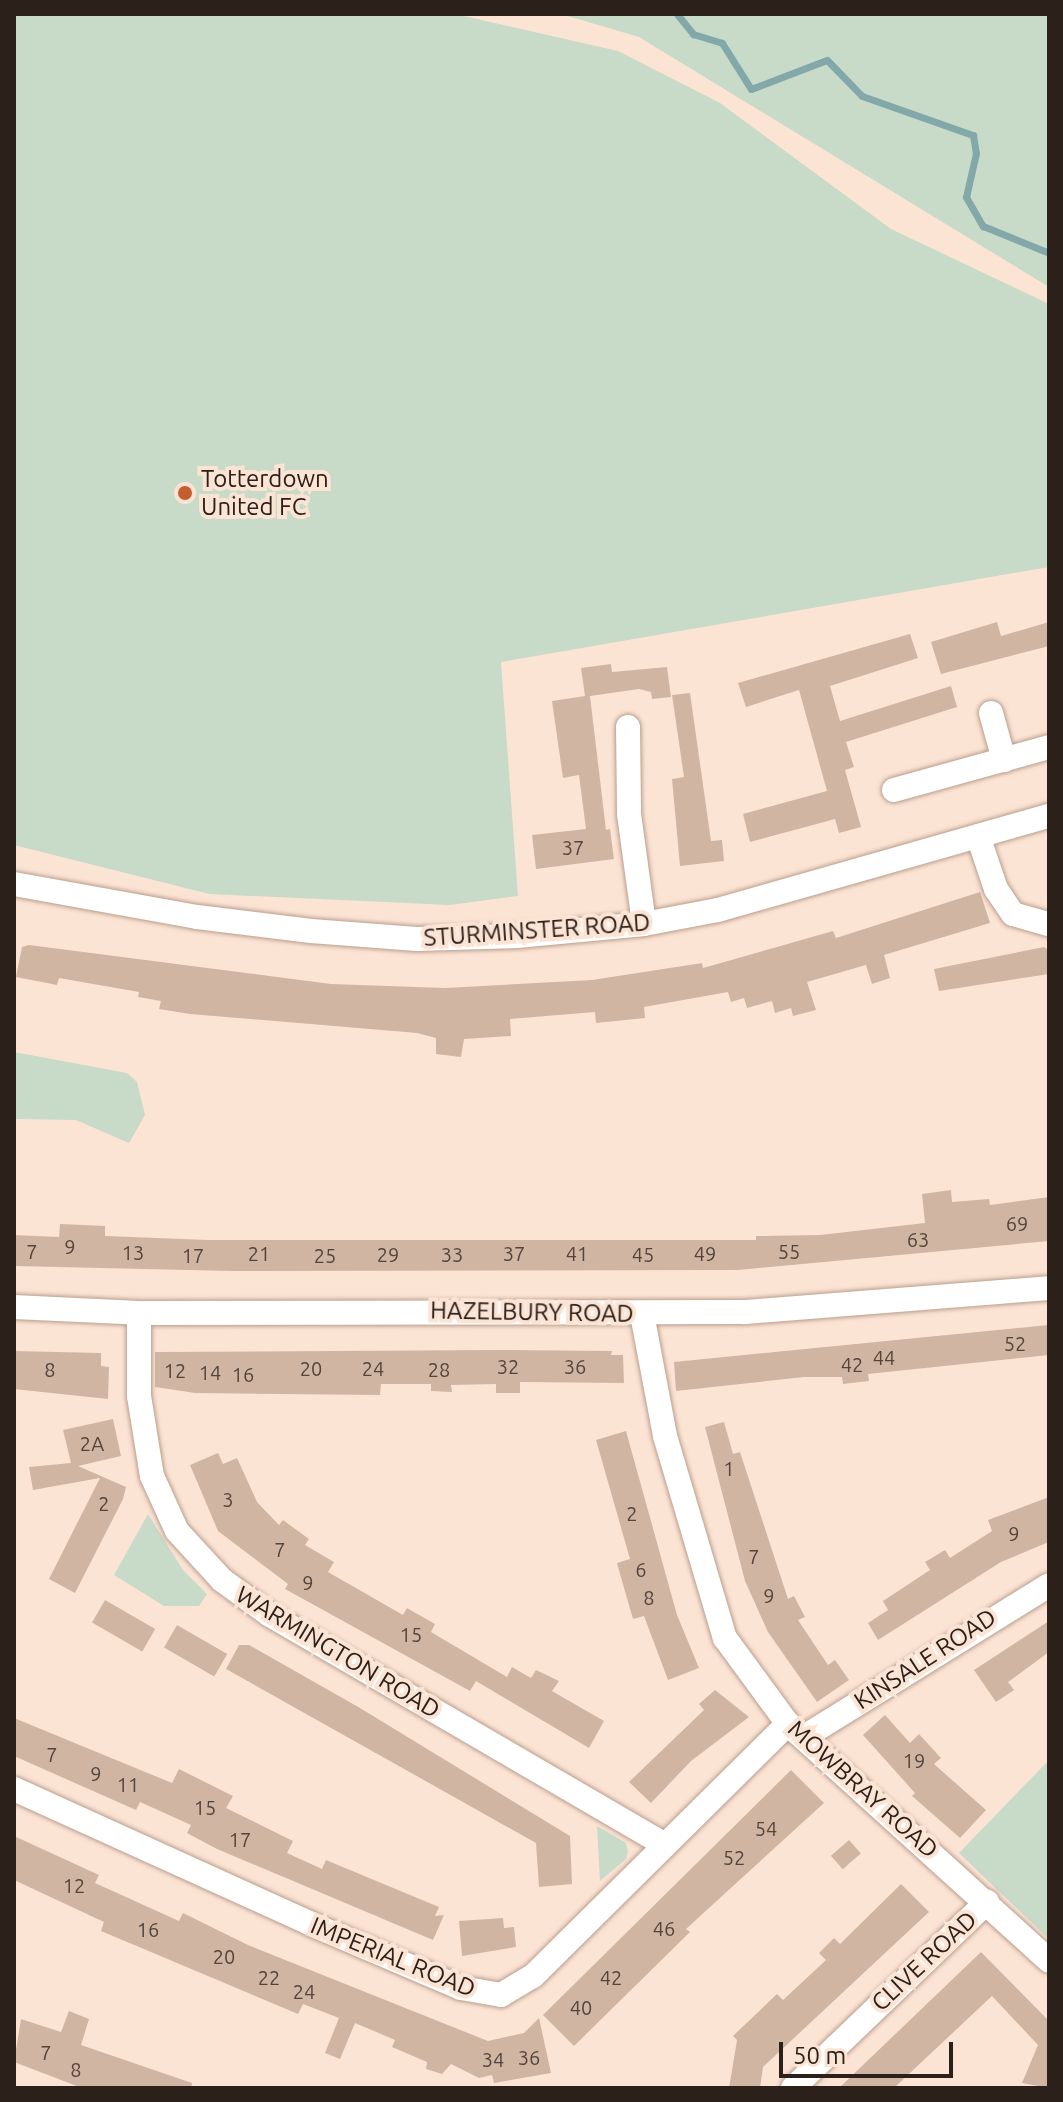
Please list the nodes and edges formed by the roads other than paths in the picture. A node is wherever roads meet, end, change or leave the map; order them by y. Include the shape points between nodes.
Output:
1 (991, 713) dead end
2 (628, 727) dead end
3 (1049, 747) edge
4 (1004, 760) junction
5 (894, 790) dead end
6 (1049, 816) edge
7 (978, 836) junction
8 (14, 884) edge
9 (644, 924) junction
10 (1049, 924) edge
11 (1049, 1288) edge
12 (14, 1307) edge
13 (139, 1313) junction
14 (642, 1314) junction
15 (1049, 1585) edge
16 (796, 1730) junction
17 (14, 1789) edge
18 (665, 1845) junction
19 (987, 1902) junction
20 (1049, 1961) edge
21 (793, 2088) edge

1 - 4 street
2 - 9 street via 629,814
3 - 4 street
4 - 5 street
6 - 7 street, STURMINSTER ROAD
7 - 9 street, STURMINSTER ROAD via 810,887
7 - 10 street via 996,889 1013,914
8 - 9 street, STURMINSTER ROAD via 197,917 417,939
11 - 14 street, HAZELBURY ROAD via 745,1312
12 - 13 street, HAZELBURY ROAD
13 - 14 street, HAZELBURY ROAD
13 - 18 street, WARMINGTON ROAD via 139,1396 152,1476 177,1531 222,1580 270,1615
14 - 16 street, MOWBRAY ROAD via 648,1367 725,1638
15 - 16 street, KINSALE ROAD
16 - 18 street, IMPERIAL ROAD
16 - 19 street, MOWBRAY ROAD
17 - 18 street, IMPERIAL ROAD via 236,1891 485,1995 513,1991 533,1976
19 - 20 street, MOWBRAY ROAD
19 - 21 street, CLIVE ROAD

